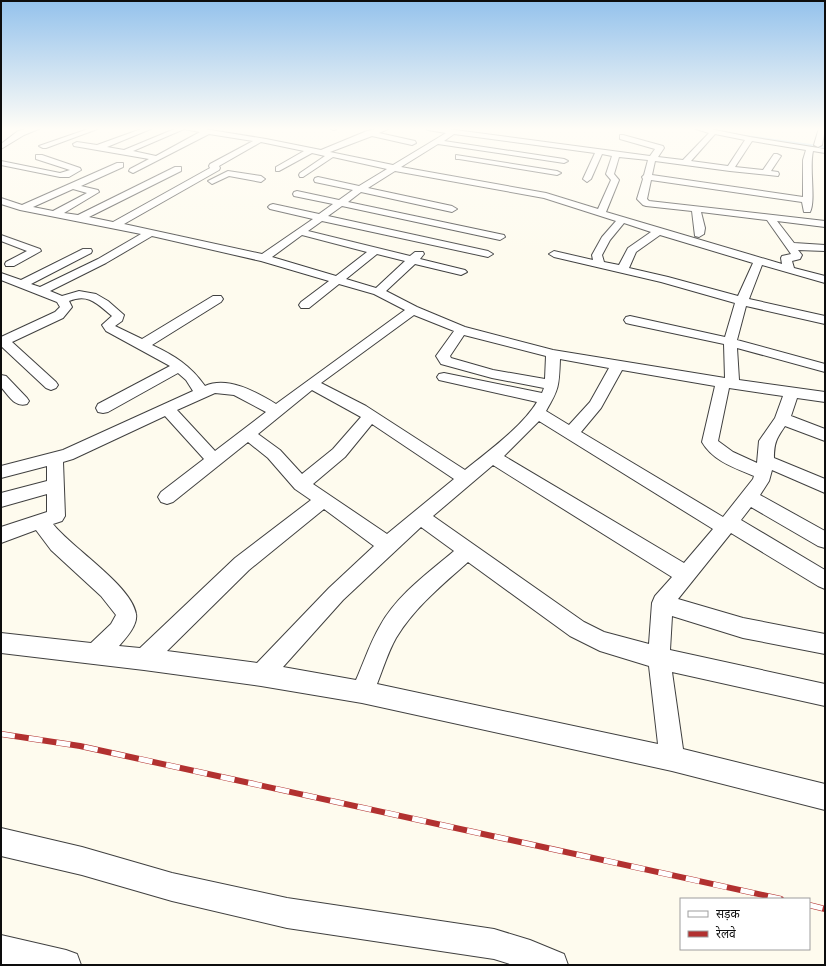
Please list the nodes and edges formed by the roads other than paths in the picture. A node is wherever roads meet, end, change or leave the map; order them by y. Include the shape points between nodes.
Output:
1 (49, 173) edge
2 (69, 173) edge
3 (102, 173) edge
4 (170, 173) edge
5 (189, 173) edge
6 (207, 173) edge
7 (228, 173) edge
8 (228, 173) edge
9 (306, 173) edge
10 (385, 173) edge
11 (425, 173) edge
12 (538, 173) edge
13 (557, 173) edge
14 (590, 173) edge
15 (610, 173) edge
16 (647, 173) junction
17 (765, 173) edge
18 (807, 173) edge
19 (431, 174) joint
20 (775, 174) dead end
21 (303, 175) dead end
22 (198, 178) junction
23 (261, 179) dead end
24 (587, 179) dead end
25 (318, 180) dead end
26 (212, 181) junction
27 (224, 183) dead end
28 (72, 186) junction
29 (162, 188) dead end
30 (764, 188) dead end
31 (360, 189) junction
32 (296, 194) dead end
33 (808, 200) junction
34 (1, 201) edge
35 (339, 203) junction
36 (273, 206) dead end
37 (638, 206) junction
38 (23, 208) junction
39 (452, 209) dead end
40 (696, 210) junction
41 (601, 213) junction
42 (54, 214) junction
43 (321, 217) junction
44 (770, 218) junction
45 (78, 219) junction
46 (112, 220) junction
47 (625, 220) junction
48 (806, 222) junction
49 (825, 224) edge
50 (451, 225) junction
51 (659, 230) junction
52 (300, 232) junction
53 (150, 233) junction
54 (699, 234) dead end
55 (500, 237) dead end
56 (1, 238) edge
57 (433, 242) junction
58 (791, 246) junction
59 (825, 248) edge
60 (87, 251) dead end
61 (375, 251) junction
62 (488, 254) dead end
63 (554, 254) dead end
64 (264, 258) junction
65 (412, 260) junction
66 (759, 261) junction
67 (4, 264) edge
68 (599, 264) junction
69 (622, 270) junction
70 (789, 270) junction
71 (461, 272) dead end
72 (1, 276) edge
73 (338, 280) junction
74 (825, 280) edge
75 (21, 284) junction
76 (42, 291) junction
77 (378, 292) junction
78 (216, 298) dead end
79 (62, 300) junction
80 (741, 301) junction
81 (305, 305) dead end
82 (413, 310) junction
83 (630, 320) dead end
84 (825, 320) edge
85 (461, 330) junction
86 (3, 341) edge
87 (730, 342) junction
88 (142, 345) junction
89 (553, 354) junction
90 (180, 366) junction
91 (618, 366) junction
92 (825, 368) edge
93 (444, 377) dead end
94 (1, 379) edge
95 (728, 383) junction
96 (311, 384) junction
97 (51, 385) dead end
98 (550, 392) junction
99 (791, 392) junction
100 (202, 393) junction
101 (825, 397) edge
102 (22, 401) dead end
103 (103, 408) dead end
104 (167, 409) junction
105 (276, 411) junction
106 (538, 413) junction
107 (370, 416) junction
108 (782, 419) junction
109 (248, 434) junction
110 (571, 434) junction
111 (825, 435) edge
112 (492, 456) junction
113 (55, 458) junction
114 (214, 460) junction
115 (765, 467) junction
116 (1, 472) edge
117 (466, 479) junction
118 (301, 484) junction
119 (55, 485) junction
120 (825, 486) edge
121 (749, 497) junction
122 (167, 498) dead end
123 (1, 500) edge
124 (323, 500) junction
125 (421, 517) junction
126 (41, 522) junction
127 (727, 525) junction
128 (1, 535) edge
129 (825, 540) edge
130 (388, 545) junction
131 (468, 550) junction
132 (686, 575) junction
133 (825, 580) edge
134 (662, 603) junction
135 (1, 643) edge
136 (825, 644) edge
137 (96, 653) junction
138 (659, 658) junction
139 (144, 659) junction
140 (260, 675) junction
141 (362, 692) junction
142 (825, 695) edge
143 (672, 759) junction
144 (825, 798) edge
145 (1, 842) edge
146 (1, 950) edge
147 (66, 965) edge
148 (553, 965) edge

1 - 2 street via 61,176
3 - 28 street
4 - 45 street
5 - 29 street
6 - 22 street
7 - 26 street
8 - 23 street
9 - 21 street
10 - 31 street
11 - 19 street
12 - 13 street via 555,176
14 - 24 street
15 - 41 street via 615,180
16 - 30 street
16 - 33 street
16 - 37 street
17 - 20 street
18 - 33 street
19 - 41 street via 547,193
22 - 26 street
22 - 46 street
25 - 31 street
26 - 27 street
28 - 38 street
28 - 42 street via 95,192
31 - 35 street
31 - 39 street
32 - 35 street
33 - 48 street
34 - 38 street
35 - 43 street
35 - 50 street
36 - 43 street
37 - 40 street via 650,204
37 - 47 street
38 - 42 street
40 - 44 street
40 - 54 street
41 - 47 street
42 - 45 street
43 - 52 street
43 - 57 street
44 - 48 street
44 - 58 street
45 - 46 street via 96,222
46 - 53 street
47 - 51 street
47 - 68 street via 606,239 596,255
48 - 49 street
50 - 55 street
50 - 57 street
51 - 66 street
51 - 69 street via 632,250
52 - 61 street
52 - 64 street
53 - 64 street
53 - 76 street
56 - 67 street via 36,251
57 - 62 street
57 - 65 street
58 - 59 street
58 - 70 street via 796,257 786,258
60 - 75 street
61 - 65 street
61 - 73 street
63 - 68 street
64 - 73 street
65 - 71 street
65 - 77 street
66 - 70 street
66 - 80 street
68 - 69 street
69 - 80 street
70 - 74 street
72 - 75 street
73 - 77 street
73 - 81 street
75 - 76 street
76 - 79 street
77 - 82 street
78 - 88 street
79 - 86 street via 66,307 59,315
79 - 88 street via 82,293 96,298 118,315 108,327
80 - 84 street
80 - 87 street
82 - 85 street
82 - 96 street
83 - 87 street
85 - 89 street
85 - 98 street via 443,356 446,361
86 - 97 street
87 - 92 street
87 - 95 street
88 - 90 street
89 - 91 street
89 - 98 street
90 - 100 street
90 - 103 street
91 - 95 street
91 - 110 street via 596,405
93 - 98 street
94 - 102 street
95 - 99 street
95 - 115 street via 710,442 723,454
96 - 105 street
96 - 107 street
98 - 106 street
99 - 101 street
99 - 108 street
100 - 104 street
100 - 105 street via 220,387 240,391
104 - 113 street via 82,449
104 - 114 street
105 - 109 street
106 - 110 street
106 - 112 street
107 - 117 street
107 - 118 street via 339,453
108 - 111 street
108 - 115 street via 767,441
109 - 114 street
109 - 118 street via 274,454
110 - 127 street
112 - 117 street
112 - 132 street
113 - 116 street
113 - 119 street
114 - 122 street
115 - 120 street
115 - 121 street
117 - 125 street
118 - 124 street
119 - 123 street
119 - 126 street via 56,516
121 - 127 street
121 - 129 street
124 - 130 street
124 - 139 street via 242,564
125 - 130 street
125 - 131 street
126 - 128 street
126 - 137 street via 58,544 100,581 127,613 124,623
127 - 132 street
127 - 133 street
130 - 140 street via 336,594
131 - 138 street via 589,636
131 - 141 street via 417,597 388,632
132 - 134 street
134 - 136 street via 746,629
134 - 138 street
135 - 137 street
137 - 139 street
138 - 142 street
138 - 143 street
139 - 140 street
140 - 141 street
141 - 143 street
143 - 144 street
145 - 148 street via 82,861 172,887 287,913 494,944
146 - 147 street

